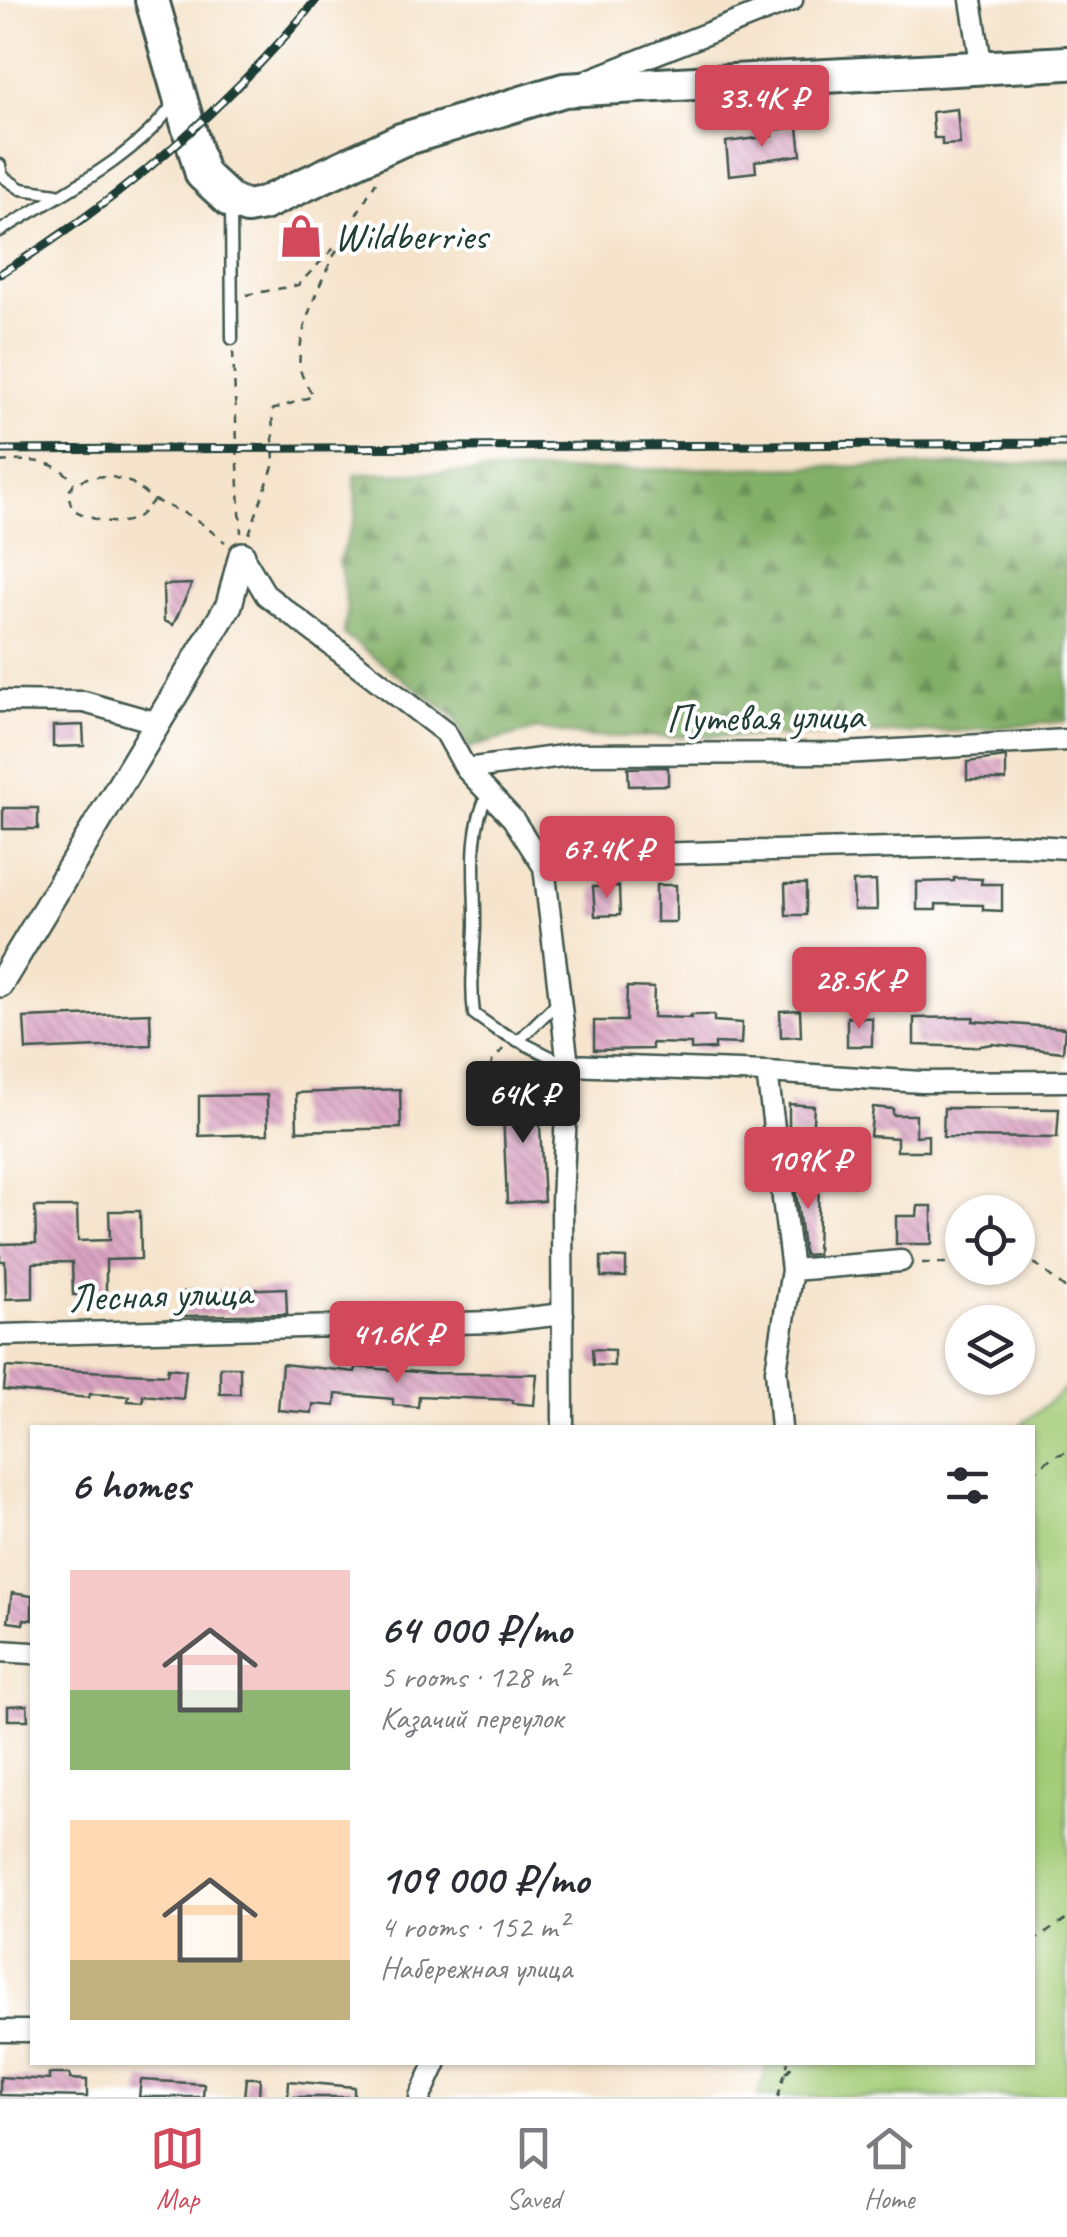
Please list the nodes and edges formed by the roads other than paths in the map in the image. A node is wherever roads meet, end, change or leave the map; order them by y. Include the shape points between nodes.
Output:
1 (152, 0) edge
2 (792, 0) edge
3 (972, 0) edge
4 (1067, 63) edge
5 (982, 69) junction
6 (564, 90) junction
7 (180, 94) junction
8 (0, 165) edge
9 (58, 194) junction
10 (231, 201) junction
11 (0, 231) edge
12 (232, 339) road end
13 (242, 555) joint
14 (0, 700) edge
15 (158, 723) junction
16 (1067, 740) edge
17 (466, 769) junction
18 (488, 794) junction
19 (1067, 848) edge
20 (544, 866) junction
21 (0, 984) edge
22 (562, 998) junction
23 (518, 1040) junction
24 (568, 1065) junction
25 (767, 1072) junction
26 (1067, 1080) edge
27 (901, 1261) road end
28 (792, 1270) junction
29 (562, 1314) junction
30 (0, 1335) edge
31 (563, 1425) edge
32 (781, 1425) edge
33 (0, 1651) edge
34 (30, 1653) edge
35 (30, 2031) edge
36 (0, 2032) edge
37 (435, 2065) edge
38 (420, 2097) edge

1 - 7 main road
2 - 6 street
3 - 5 street
4 - 5 main road
5 - 6 main road
6 - 10 main road via 401,140 263,204
7 - 9 lane via 162,120
7 - 10 main road via 202,174
8 - 9 lane via 2,176 21,189
9 - 11 lane
10 - 12 lane
13 - 15 street via 230,605
13 - 17 street via 266,595 446,733
14 - 15 street via 84,702
15 - 21 street
16 - 17 street, Путевая улица via 844,753 577,754
17 - 18 street
18 - 20 street
18 - 23 lane via 474,854 470,988 474,1014
19 - 20 street via 646,854
20 - 22 street
22 - 23 lane
22 - 24 street
23 - 24 lane
24 - 25 street
24 - 29 street
25 - 26 street via 922,1082
25 - 28 street
27 - 28 street
28 - 32 street via 776,1370
29 - 30 street, Лесная улица via 494,1322
29 - 31 street
33 - 34 street
35 - 36 street
37 - 38 street

